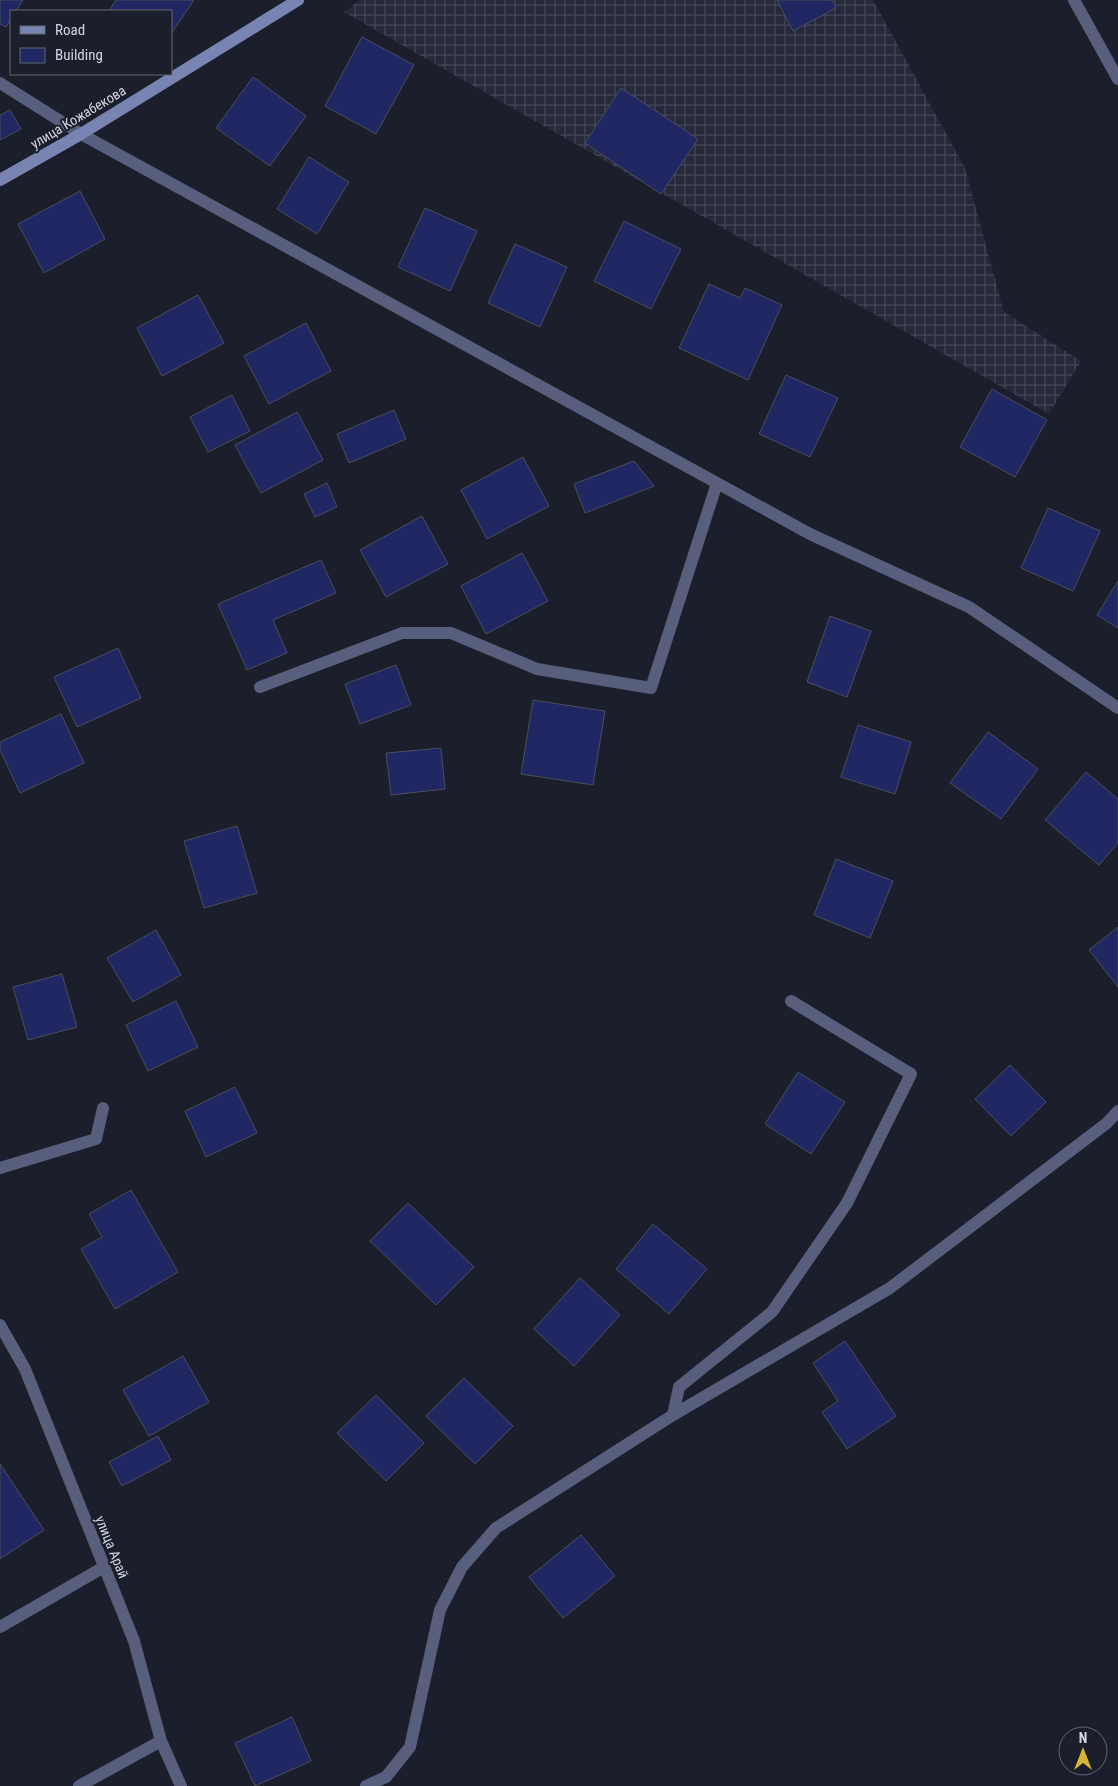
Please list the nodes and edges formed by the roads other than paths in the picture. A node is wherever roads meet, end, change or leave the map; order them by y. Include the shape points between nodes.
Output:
1 (298, 0) edge
2 (1074, 0) edge
3 (1118, 79) edge
4 (0, 83) edge
5 (81, 134) junction
6 (0, 180) edge
7 (717, 483) junction
8 (260, 687) dead end
9 (1118, 708) edge
10 (791, 1002) dead end
11 (103, 1108) dead end
12 (1118, 1111) edge
13 (0, 1168) edge
14 (0, 1325) edge
15 (673, 1415) junction
16 (104, 1567) junction
17 (0, 1627) edge
18 (161, 1741) junction
19 (79, 1786) edge
20 (181, 1786) edge
21 (366, 1786) edge

1 - 5 main road, улица Кожабекова
2 - 3 street
4 - 5 street
5 - 6 main road, улица Кожабекова
5 - 7 street
7 - 8 street via 651,688 537,669 451,633 402,633
7 - 9 street via 810,534 969,607
10 - 15 street via 911,1074 846,1203 772,1312 679,1387
11 - 13 street via 96,1139
12 - 15 street via 1107,1123 890,1288
14 - 16 street, улица Арай via 25,1370
15 - 21 street via 496,1528 462,1567 440,1610 410,1747 386,1777
16 - 17 street
16 - 18 street, улица Арай via 134,1641
18 - 19 street
18 - 20 street, улица Арай

